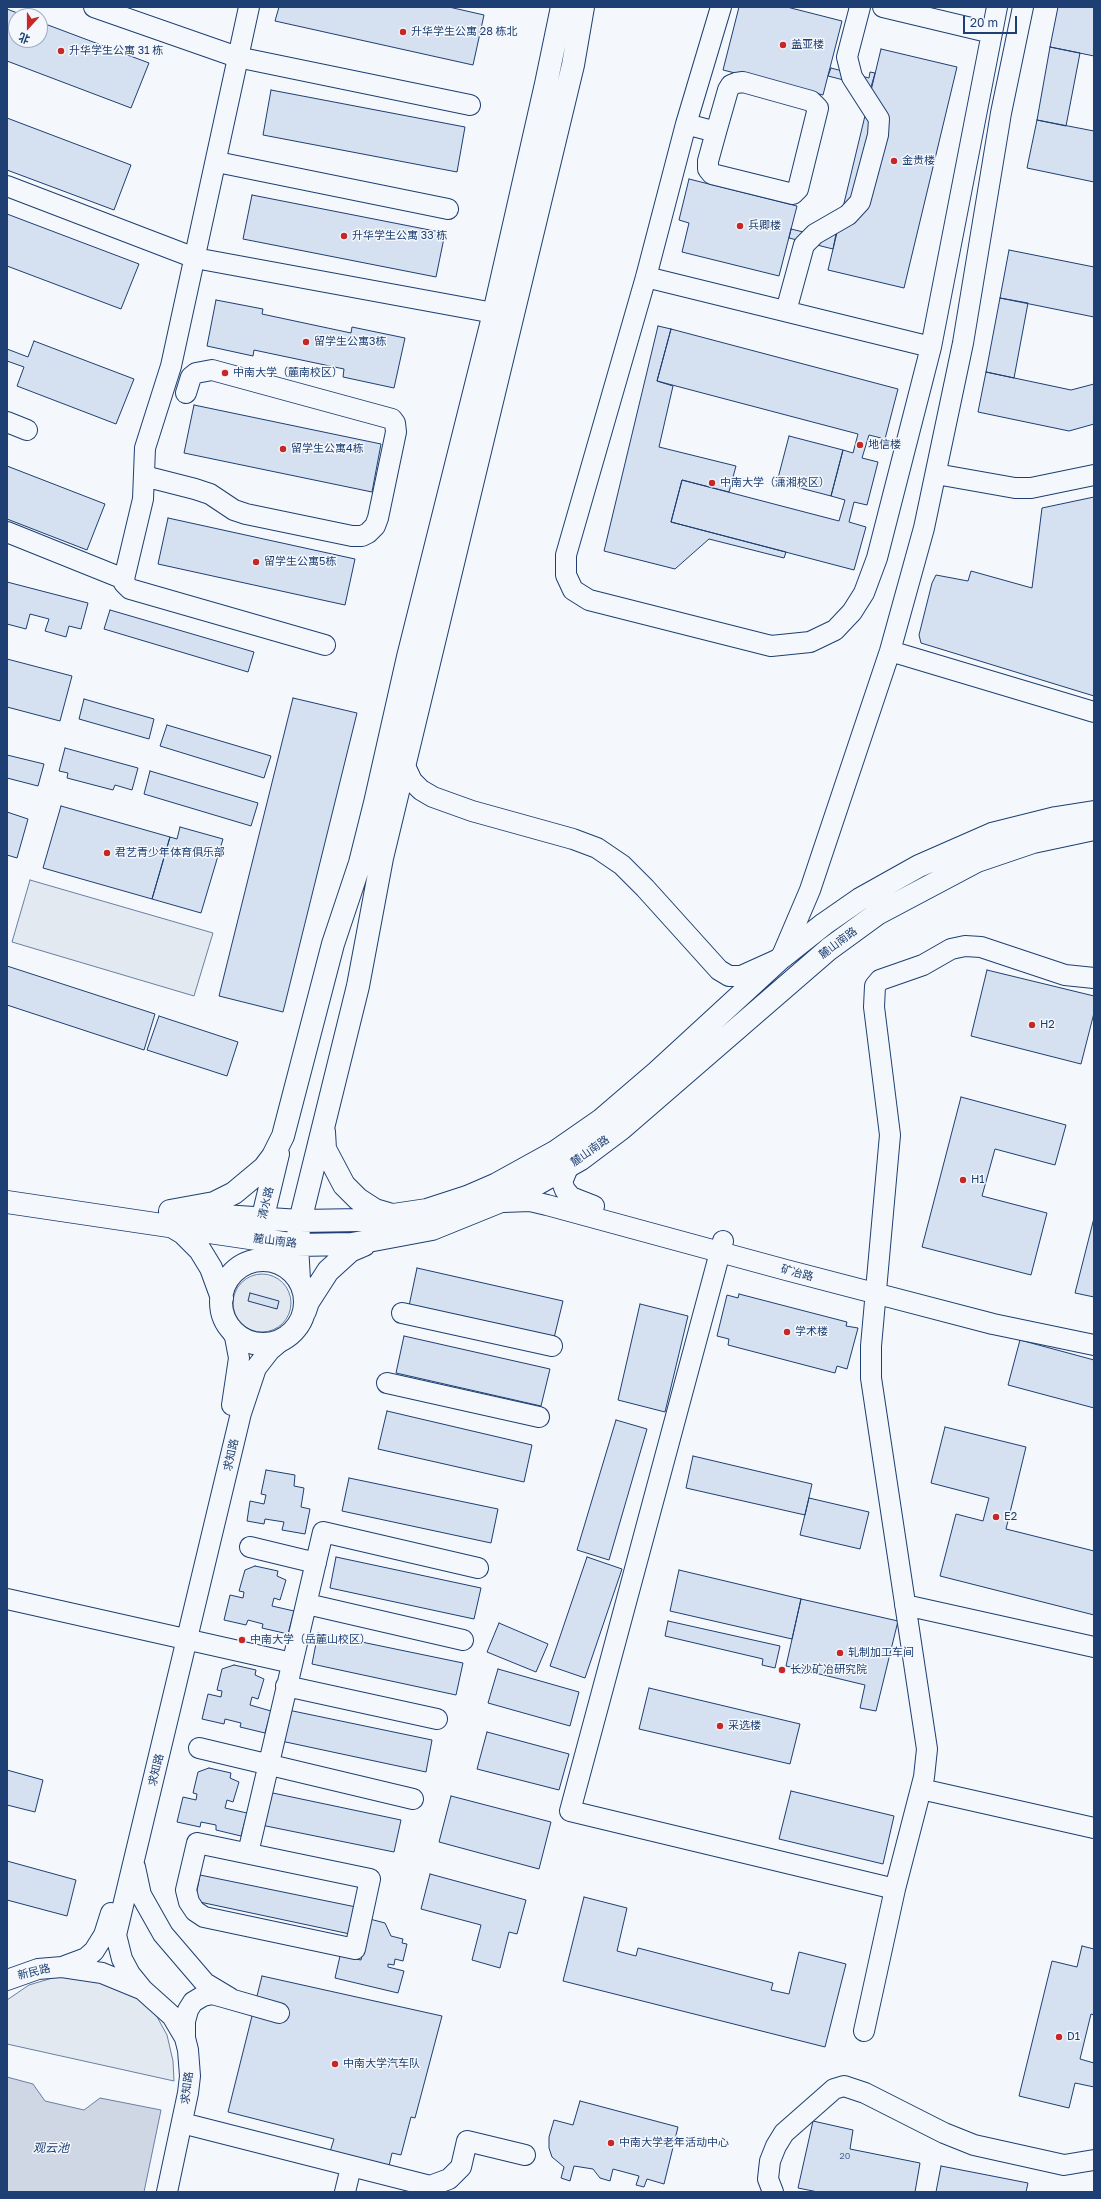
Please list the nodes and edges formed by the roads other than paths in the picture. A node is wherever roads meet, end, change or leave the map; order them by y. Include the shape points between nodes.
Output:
1 (94, 7) edge
2 (249, 7) edge
3 (562, 7) edge
4 (583, 7) edge
5 (721, 7) edge
6 (860, 7) edge
7 (883, 7) edge
8 (997, 7) edge
9 (1023, 7) edge
10 (992, 33) junction
11 (237, 57) junction
12 (470, 105) dead end
13 (686, 124) junction
14 (716, 132) junction
15 (217, 162) junction
16 (7, 186) edge
17 (7, 197) edge
18 (448, 209) dead end
19 (194, 263) junction
20 (646, 277) junction
21 (786, 311) junction
22 (502, 320) junction
23 (931, 347) junction
24 (186, 393) dead end
25 (7, 422) edge
26 (27, 430) dead end
27 (936, 474) junction
28 (144, 476) junction
29 (1094, 476) edge
30 (7, 532) edge
31 (124, 579) junction
32 (326, 645) dead end
33 (890, 651) junction
34 (1094, 712) edge
35 (404, 764) junction
36 (1094, 812) edge
37 (1094, 829) edge
38 (810, 890) junction
39 (839, 914) junction
40 (781, 958) junction
41 (1094, 978) edge
42 (323, 1126) junction
43 (283, 1136) junction
44 (569, 1166) junction
45 (7, 1187) edge
46 (7, 1202) edge
47 (501, 1202) junction
48 (393, 1215) junction
49 (169, 1218) junction
50 (300, 1221) junction
51 (259, 1229) junction
52 (376, 1241) junction
53 (297, 1245) junction
54 (722, 1247) junction
55 (242, 1266) junction
56 (299, 1280) junction
57 (875, 1288) junction
58 (222, 1298) junction
59 (402, 1313) dead end
60 (304, 1314) junction
61 (230, 1327) junction
62 (1094, 1334) edge
63 (283, 1339) junction
64 (1094, 1345) edge
65 (552, 1346) dead end
66 (387, 1383) dead end
67 (539, 1417) dead end
68 (250, 1547) dead end
69 (316, 1563) junction
70 (478, 1568) dead end
71 (7, 1599) edge
72 (307, 1604) junction
73 (905, 1606) junction
74 (182, 1638) junction
75 (463, 1640) dead end
76 (1094, 1647) edge
77 (292, 1663) junction
78 (286, 1686) junction
79 (438, 1719) dead end
80 (199, 1748) dead end
81 (269, 1764) junction
82 (921, 1789) junction
83 (413, 1799) dead end
84 (1094, 1828) edge
85 (248, 1853) junction
86 (134, 1860) junction
87 (895, 1889) junction
88 (62, 1967) junction
89 (195, 1973) junction
90 (7, 1980) edge
91 (143, 1990) junction
92 (230, 1998) junction
93 (194, 2002) junction
94 (279, 2014) dead end
95 (864, 2031) dead end
96 (185, 2038) junction
97 (182, 2123) junction
98 (525, 2155) dead end
99 (1094, 2160) edge
100 (351, 2167) junction
101 (167, 2192) edge
102 (345, 2192) edge
103 (773, 2192) edge

1 - 11 street
2 - 11 street
3 - 22 main road
4 - 22 main road via 571,73
5 - 13 street
6 - 21 street via 846,57 852,77 879,119 878,135 860,202 848,215 815,234 804,245
7 - 10 street
8 - 10 street
9 - 27 street via 1001,113 963,343
10 - 23 street
11 - 12 street
11 - 15 street
13 - 14 street
13 - 20 street
14 - 14 street via 708,161 708,169 712,174 793,194 798,189 818,108 811,101 743,82 736,83 728,90
15 - 18 street
15 - 19 street
16 - 19 street
17 - 19 street
19 - 22 street
19 - 28 street via 171,366 145,448
20 - 21 street
20 - 23 street via 566,555 566,575 573,590 589,600 771,646 810,642 835,630 852,612 864,593 877,558
21 - 23 street
22 - 35 main road
22 - 43 main road, 清水路 via 408,657 360,863 333,944
24 - 28 street via 191,377 196,373 212,370 392,419 396,432 375,526 362,536 352,536 246,514 195,488
25 - 26 street
27 - 29 street via 1015,488 1032,488
27 - 33 street
28 - 31 street via 141,513
30 - 31 street
31 - 32 street via 126,587 135,591
33 - 34 street
33 - 38 street
35 - 40 street via 412,780 421,790 433,797 573,838 597,848 622,865 719,970 729,976 741,976
35 - 42 main road via 382,858 358,986
36 - 39 main road, 麓山南路 via 1056,818 992,834 920,866 860,899
37 - 44 main road, 麓山南路 via 1033,842 977,861 877,914 787,984 621,1129
38 - 39 street via 817,914 826,917
38 - 40 street
39 - 40 main road, 麓山南路
40 - 48 main road, 麓山南路 via 651,1077 601,1120 556,1152 467,1197 427,1210
41 - 57 street via 1066,975 981,947 965,946 951,950 923,965 880,980 875,986 874,1007 890,1135
42 - 48 main road via 326,1149 344,1185 358,1199 375,1210
42 - 50 main road
43 - 49 main road via 264,1168 234,1193 214,1203
43 - 51 main road, 清水路
44 - 47 main road, 麓山南路
44 - 54 street, 矿冶路 via 562,1182 571,1197
45 - 49 main road, 麓山南路
46 - 49 main road, 麓山南路
47 - 52 main road, 麓山南路 via 432,1229
47 - 54 street, 矿冶路 via 530,1201
48 - 50 main road, 麓山南路 via 360,1220
49 - 51 main road, 麓山南路
49 - 58 main road via 200,1250 211,1268
50 - 51 main road, 麓山南路
50 - 53 main road
51 - 53 main road, 麓山南路
51 - 55 main road, 清水路 via 252,1252
52 - 53 main road, 麓山南路
52 - 60 main road via 350,1251 338,1260 317,1287
53 - 56 main road
54 - 57 street, 矿冶路
54 - 87 street via 570,1811
55 - 56 main road via 260,1261 278,1263
55 - 58 main road via 228,1280
56 - 60 main road via 305,1303
57 - 62 street, 矿冶路
57 - 64 street, 矿冶路 via 993,1324
57 - 73 street via 871,1378
58 - 61 main road via 224,1313
59 - 65 street
60 - 63 main road via 296,1328
61 - 63 main road via 241,1337 255,1343
61 - 74 street, 求知路 via 235,1337 239,1358 235,1389
63 - 74 street, 求知路 via 263,1358 250,1383
66 - 67 street
68 - 69 street
69 - 70 street via 323,1532
69 - 72 street
71 - 74 street
72 - 75 street
72 - 77 street
73 - 76 street
73 - 82 street via 927,1749
74 - 77 street
74 - 86 street, 求知路
74 - 88 street, 求知路 via 108,1925 94,1951 86,1958
77 - 78 street
78 - 79 street
78 - 81 street
80 - 81 street
81 - 83 street
81 - 85 street
82 - 84 street
82 - 87 street
85 - 85 street via 370,1879 355,1949 204,1917 195,1911 186,1890 197,1843
86 - 89 street via 141,1895 152,1916 163,1934
86 - 91 street, 求知路 via 116,1935 122,1959
87 - 95 street
88 - 90 street, 新民路 via 38,1969
88 - 91 street via 102,1973
89 - 92 street via 209,1986
89 - 93 street via 199,1983
91 - 96 street, 求知路 via 172,2016
92 - 93 street via 212,1994
92 - 94 street
93 - 96 street via 185,2021
96 - 97 street, 求知路 via 190,2076
97 - 100 street
97 - 101 street, 求知路
98 - 100 street via 467,2141 461,2167 449,2179 430,2186
99 - 103 street via 1064,2165 974,2145 944,2133 866,2093 844,2086 834,2089 784,2133 770,2161 768,2179
100 - 102 street

